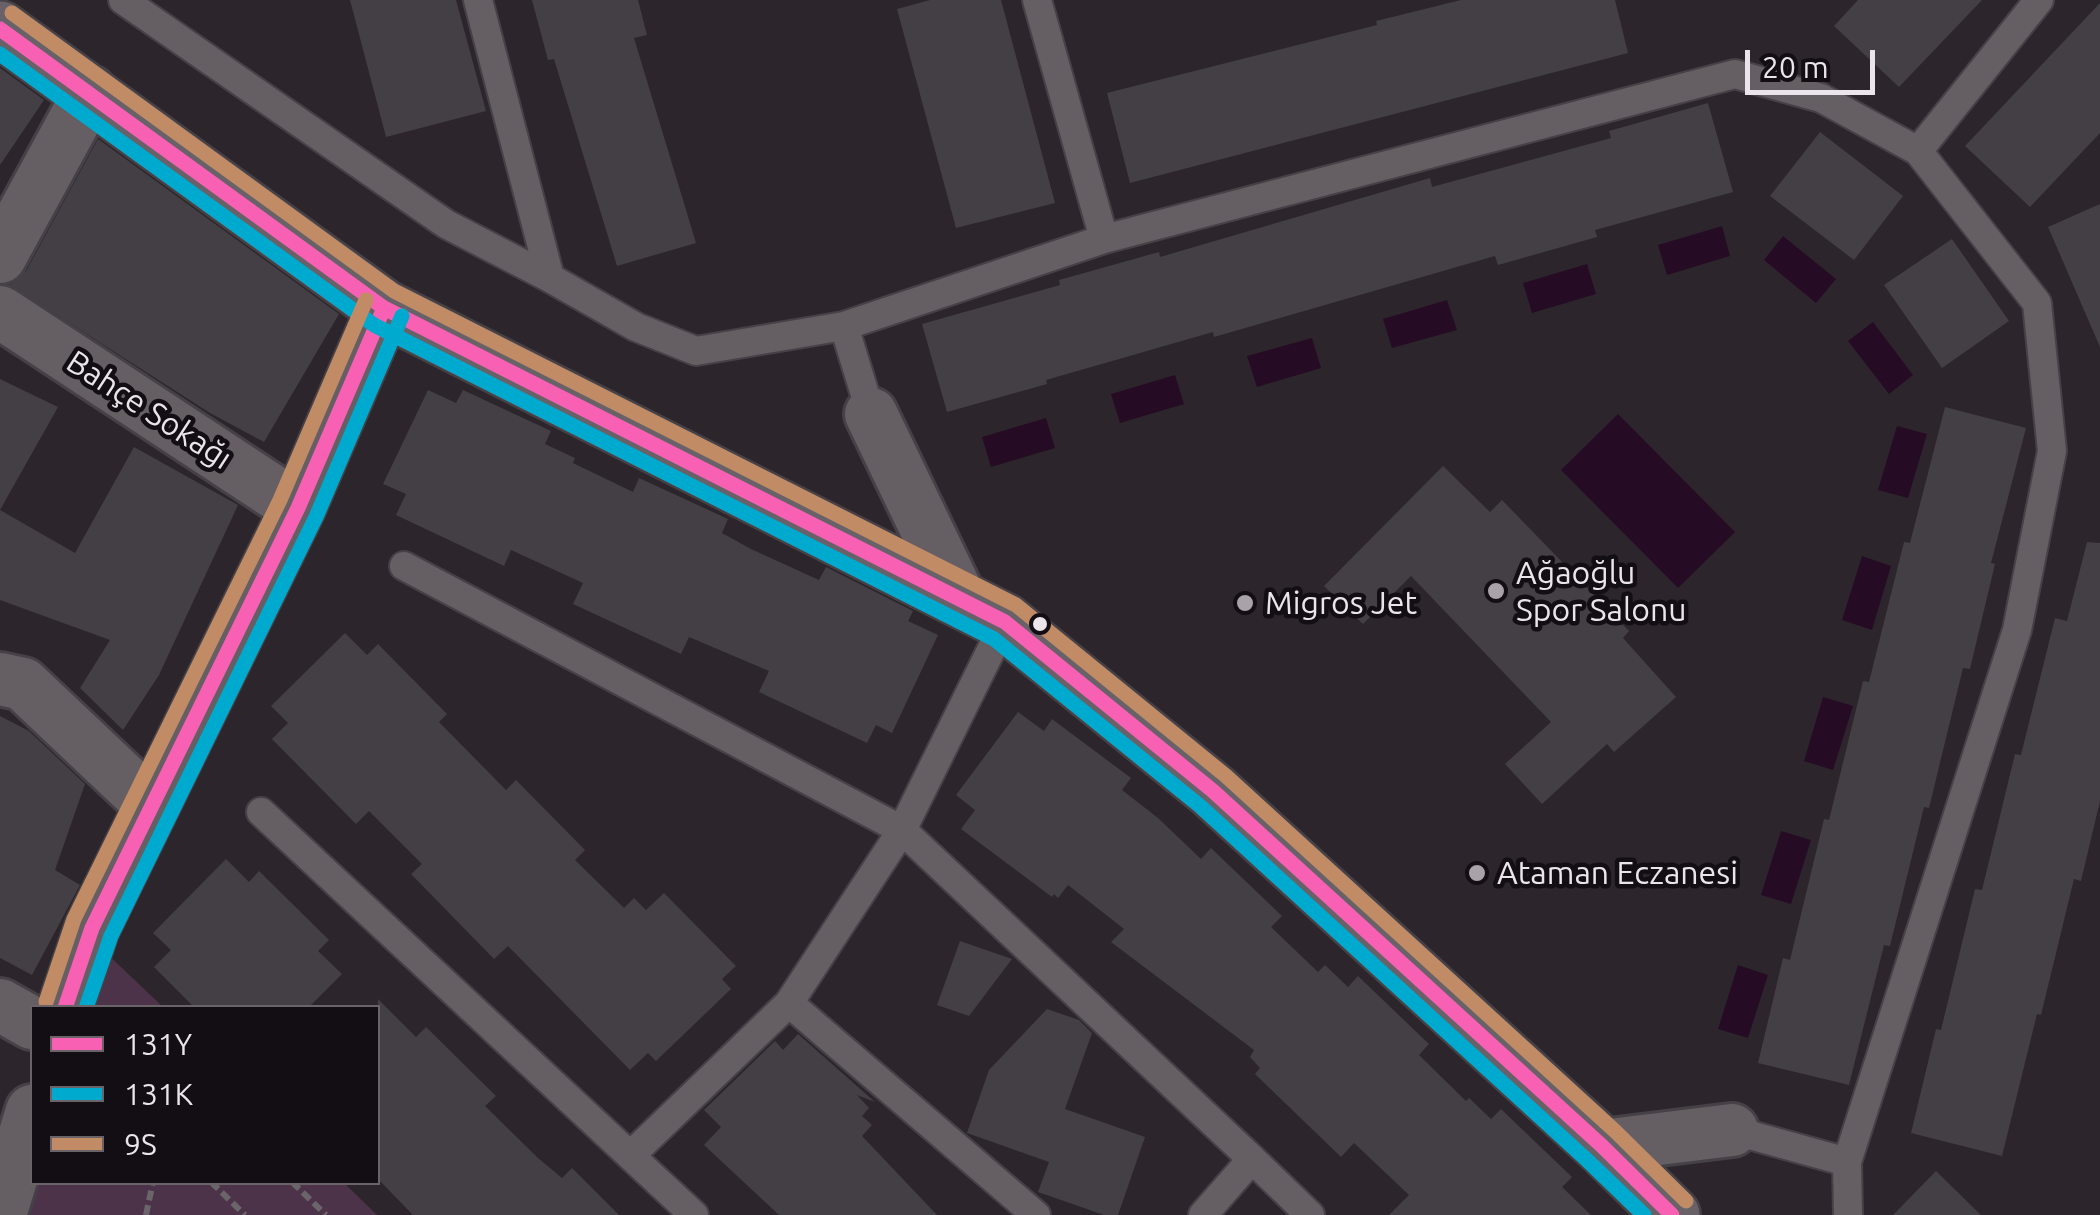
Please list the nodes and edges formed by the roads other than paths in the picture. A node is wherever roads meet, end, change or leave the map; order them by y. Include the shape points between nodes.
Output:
1 (123, 0) edge
2 (478, 0) edge
3 (1037, 0) edge
4 (2040, 0) edge
5 (0, 28) edge
6 (90, 92) junction
7 (1918, 150) junction
8 (1104, 239) junction
9 (0, 257) edge
10 (550, 278) junction
11 (384, 308) junction
12 (0, 312) edge
13 (844, 326) junction
14 (871, 414) joint
15 (298, 508) junction
16 (404, 566) dead end
17 (982, 611) junction
18 (0, 679) edge
19 (152, 806) junction
20 (261, 812) dead end
21 (902, 830) junction
22 (789, 1003) junction
23 (0, 1005) edge
24 (66, 1005) edge
25 (30, 1021) edge
26 (30, 1118) edge
27 (1732, 1130) joint
28 (1602, 1146) junction
29 (632, 1154) junction
30 (1252, 1160) junction
31 (1847, 1162) junction
32 (0, 1215) edge
33 (694, 1215) edge
34 (1036, 1215) edge
35 (1203, 1215) edge
36 (1310, 1215) edge
37 (1672, 1215) edge
38 (1848, 1215) edge

1 - 10 lane via 446,224
2 - 10 lane
3 - 8 lane
4 - 7 lane
5 - 6 main road
6 - 9 street
6 - 11 main road
7 - 8 lane via 1822,98 1736,74
7 - 31 lane via 2037,303 2052,451 2018,630
8 - 13 lane
10 - 13 lane via 636,327 696,351
11 - 15 street
11 - 17 main road
12 - 15 street, Bahçe Sokağı
13 - 14 lane
14 - 17 street
15 - 19 street
16 - 21 lane
17 - 21 lane
17 - 28 main road via 1213,792
18 - 19 street via 23,684
19 - 24 street via 92,928
20 - 29 lane
21 - 22 lane
21 - 30 lane
22 - 29 lane
22 - 34 lane
23 - 25 street
26 - 32 street
27 - 28 street
27 - 31 lane
28 - 37 main road
29 - 33 lane
30 - 35 lane
30 - 36 lane
31 - 38 lane

